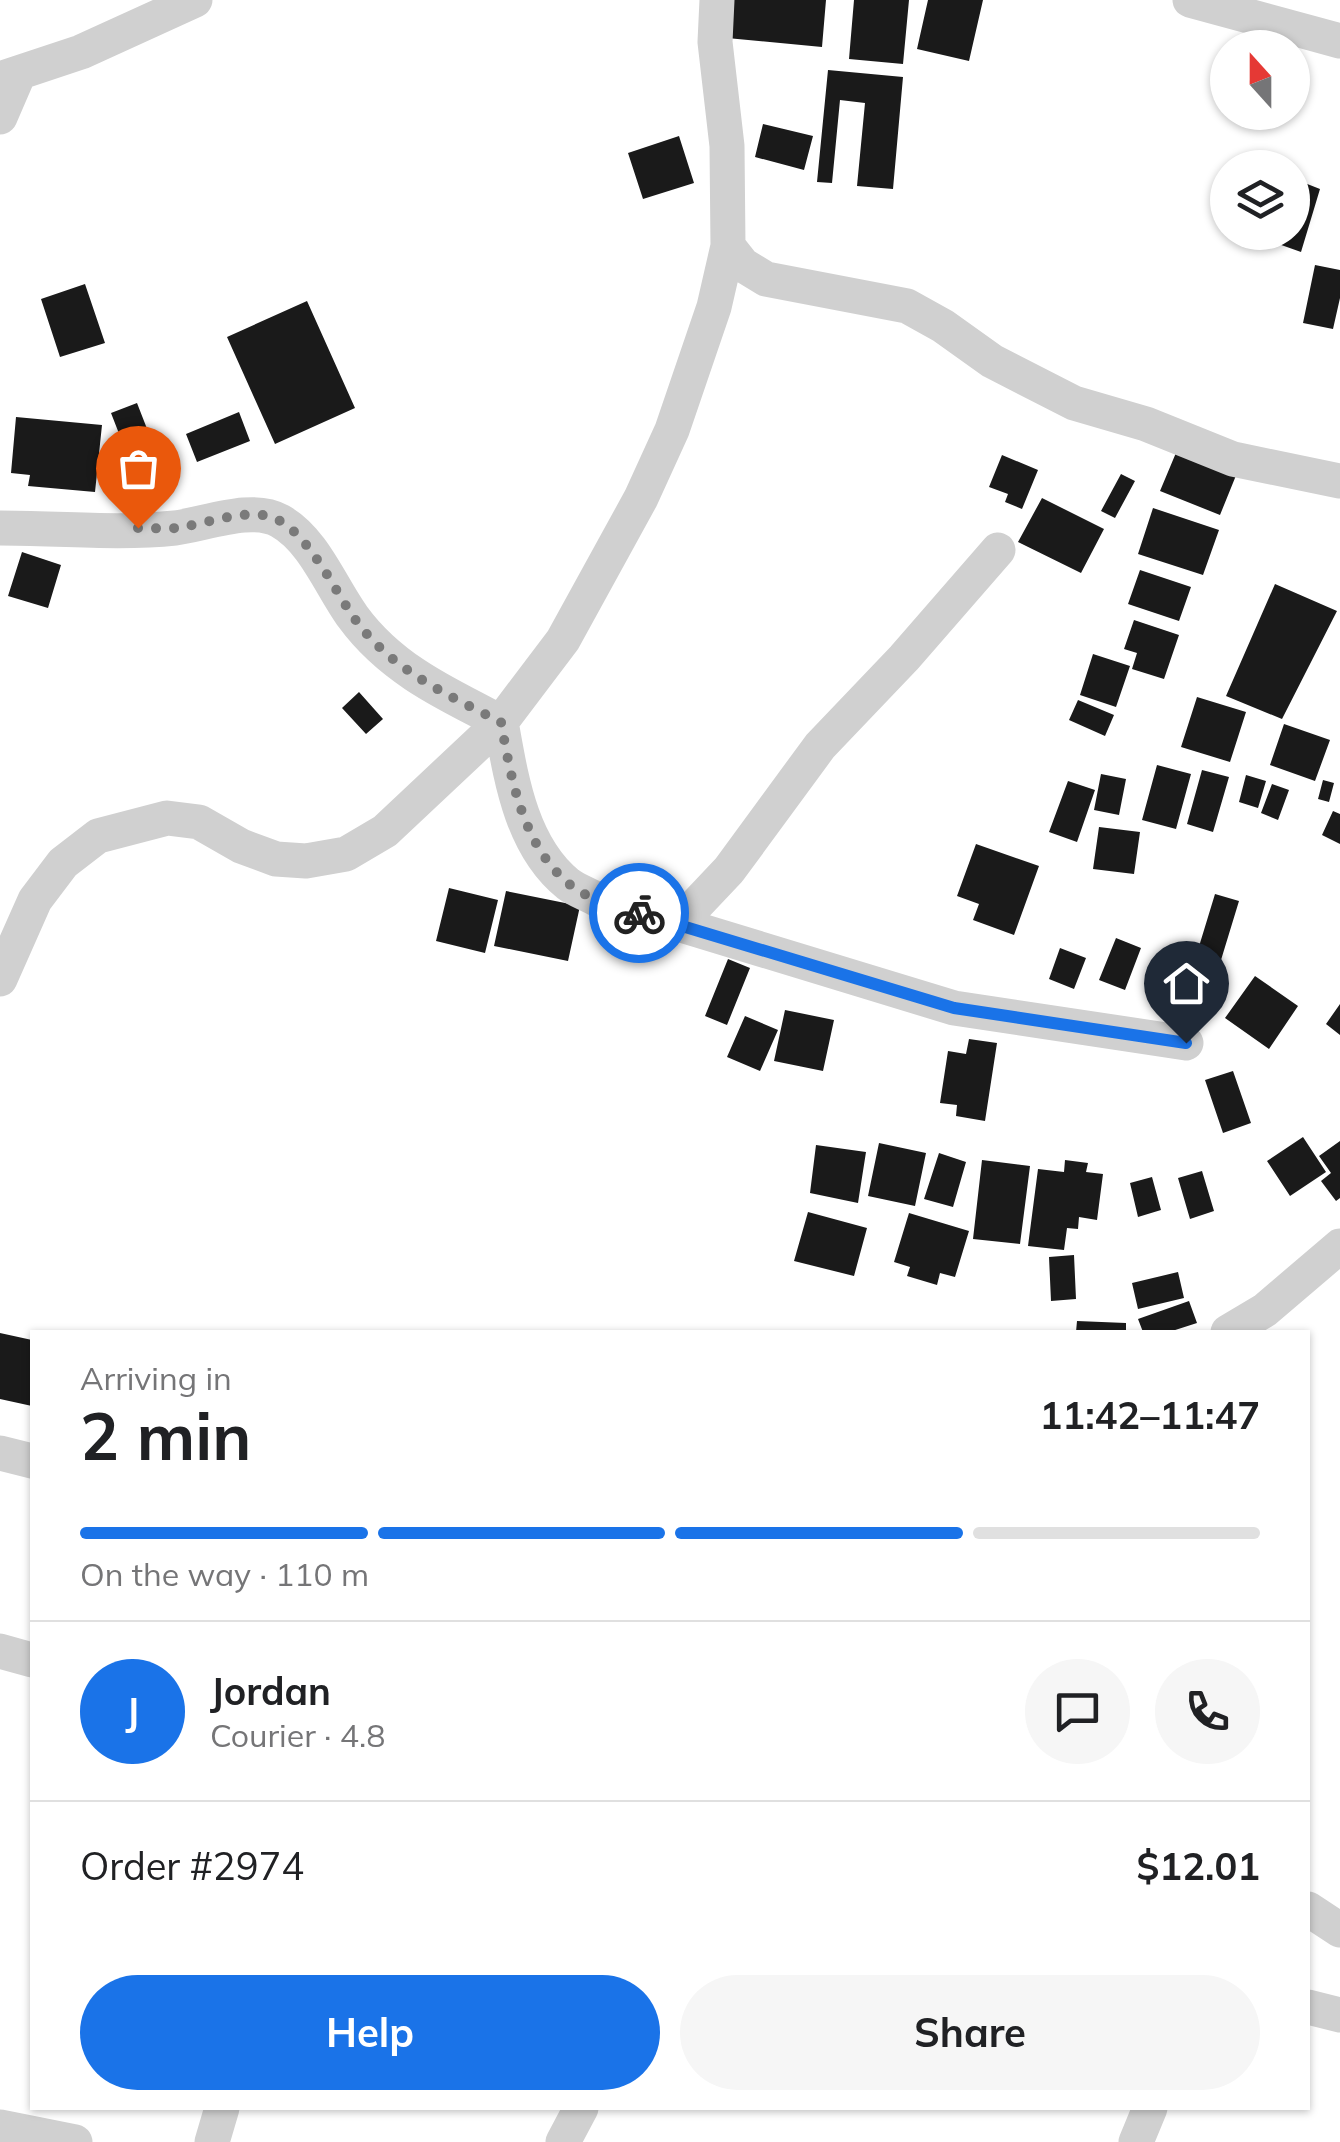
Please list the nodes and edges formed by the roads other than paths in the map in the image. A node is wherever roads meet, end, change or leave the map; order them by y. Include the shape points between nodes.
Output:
1 (196, 0) edge
2 (716, 0) edge
3 (1190, 0) edge
4 (1340, 41) edge
5 (10, 76) edge
6 (0, 117) edge
7 (728, 246) junction
8 (1340, 481) edge
9 (0, 528) edge
10 (998, 550) dead end
11 (501, 722) junction
12 (677, 924) junction
13 (0, 979) edge
14 (1186, 1043) dead end
15 (1340, 1246) edge
16 (1231, 1330) edge
17 (0, 1453) edge
18 (30, 1460) edge
19 (0, 1650) edge
20 (30, 1659) edge
21 (1310, 1910) edge
22 (1340, 1930) edge
23 (1310, 2008) edge
24 (1340, 2015) edge
25 (221, 2110) edge
26 (580, 2110) edge
27 (1149, 2110) edge
28 (0, 2127) edge
29 (73, 2142) edge
30 (212, 2142) edge
31 (563, 2142) edge
32 (1136, 2142) edge

1 - 5 street via 82,52
2 - 7 street
3 - 4 street
5 - 6 street
7 - 8 street via 766,279 907,306 1074,403 1233,459
7 - 11 street via 702,349 641,498 563,640
9 - 11 street via 172,528 267,516 301,540 387,655
10 - 12 street via 820,746 730,870
11 - 12 street via 514,787 539,852 569,885
11 - 13 street via 385,832 346,854 276,859 199,822 167,818 98,836 63,863 36,900
12 - 14 street via 954,1008
15 - 16 street
17 - 18 street
19 - 20 street
21 - 22 street
23 - 24 street
25 - 30 street
26 - 31 street
27 - 32 street
28 - 29 street

